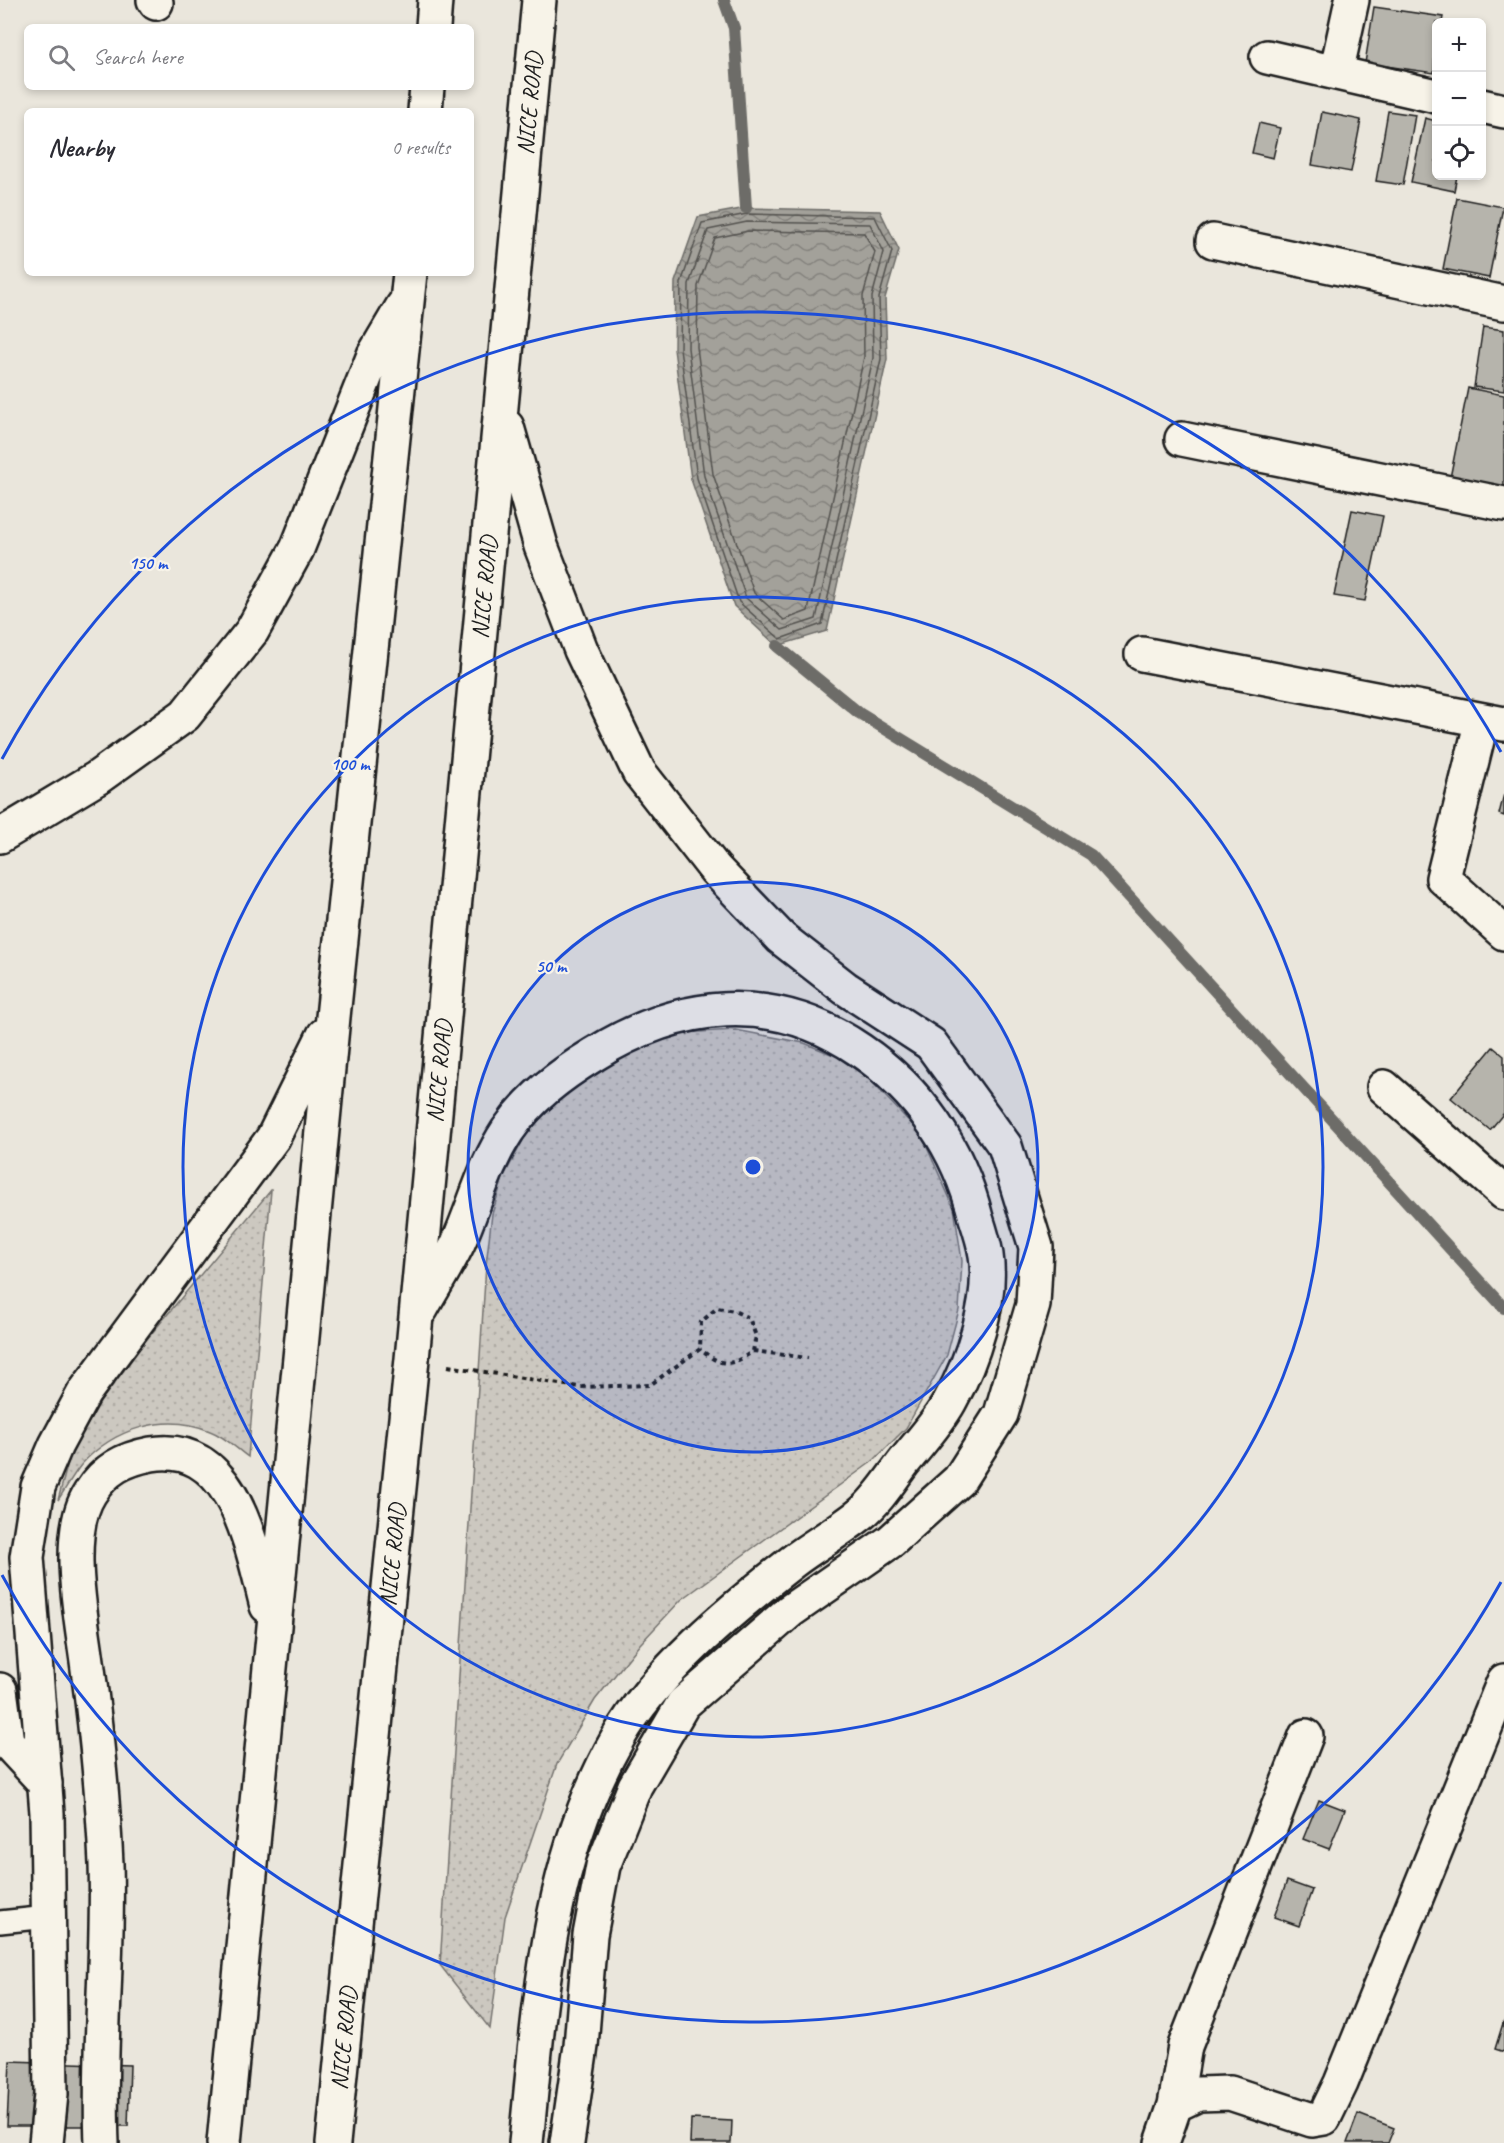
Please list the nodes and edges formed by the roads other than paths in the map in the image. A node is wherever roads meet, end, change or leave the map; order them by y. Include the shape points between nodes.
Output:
1 (435, 0) edge
2 (539, 0) edge
3 (1352, 0) edge
4 (433, 24) edge
5 (1267, 57) dead end
6 (1336, 73) junction
7 (427, 90) edge
8 (1432, 95) edge
9 (1486, 107) edge
10 (425, 108) edge
11 (1504, 111) edge
12 (1213, 240) dead end
13 (409, 284) edge
14 (1504, 303) edge
15 (502, 411) junction
16 (1182, 439) dead end
17 (1504, 504) edge
18 (1142, 654) dead end
19 (1493, 722) edge
20 (0, 836) edge
21 (1504, 933) edge
22 (333, 1017) junction
23 (1384, 1087) dead end
24 (1504, 1193) edge
25 (415, 1320) junction
26 (273, 1626) junction
27 (1504, 1681) edge
28 (0, 1690) edge
29 (1306, 1736) dead end
30 (45, 1783) junction
31 (48, 1917) junction
32 (0, 1922) edge
33 (1175, 2105) junction
34 (46, 2143) edge
35 (102, 2143) edge
36 (224, 2143) edge
37 (333, 2143) edge
38 (526, 2143) edge
39 (567, 2143) edge
40 (1162, 2143) edge

1 - 4 main road
2 - 15 main road, NICE ROAD
3 - 6 main road
5 - 6 main road
6 - 8 main road
7 - 10 main road
9 - 11 main road
12 - 14 main road
13 - 20 main road via 374,355 297,549 252,631 185,715 97,778
13 - 22 main road
15 - 25 main road, NICE ROAD
15 - 39 main road via 541,546 581,650 639,772 715,869 781,939 845,988 931,1044 1005,1146 1036,1246 1033,1305 1001,1414 959,1480 891,1541 790,1611 683,1704 635,1786 603,1866 594,1912
16 - 17 main road
18 - 19 main road
19 - 21 main road via 1443,878
22 - 26 main road
22 - 30 main road via 273,1138 84,1394 38,1487 27,1557
23 - 24 main road
25 - 37 main road, NICE ROAD
25 - 38 main road via 458,1242 483,1173 509,1129 542,1089 622,1036 673,1016 729,1007 769,1012 818,1026 874,1059 909,1089 956,1159 987,1258 983,1314 969,1360 950,1402 924,1437 866,1510 794,1560 723,1619 664,1676 620,1734 587,1800 562,1875 546,1950
26 - 35 main road via 244,1521 231,1494 215,1476 190,1456 166,1452 128,1458 100,1479 81,1511 76,1554 106,1864
26 - 36 main road
27 - 33 main road via 1324,2118 1312,2120 1230,2093 1198,2094
28 - 30 main road via 7,1742
29 - 33 main road via 1185,2046
30 - 31 main road
31 - 32 lane
31 - 34 main road via 51,2094
33 - 40 main road

